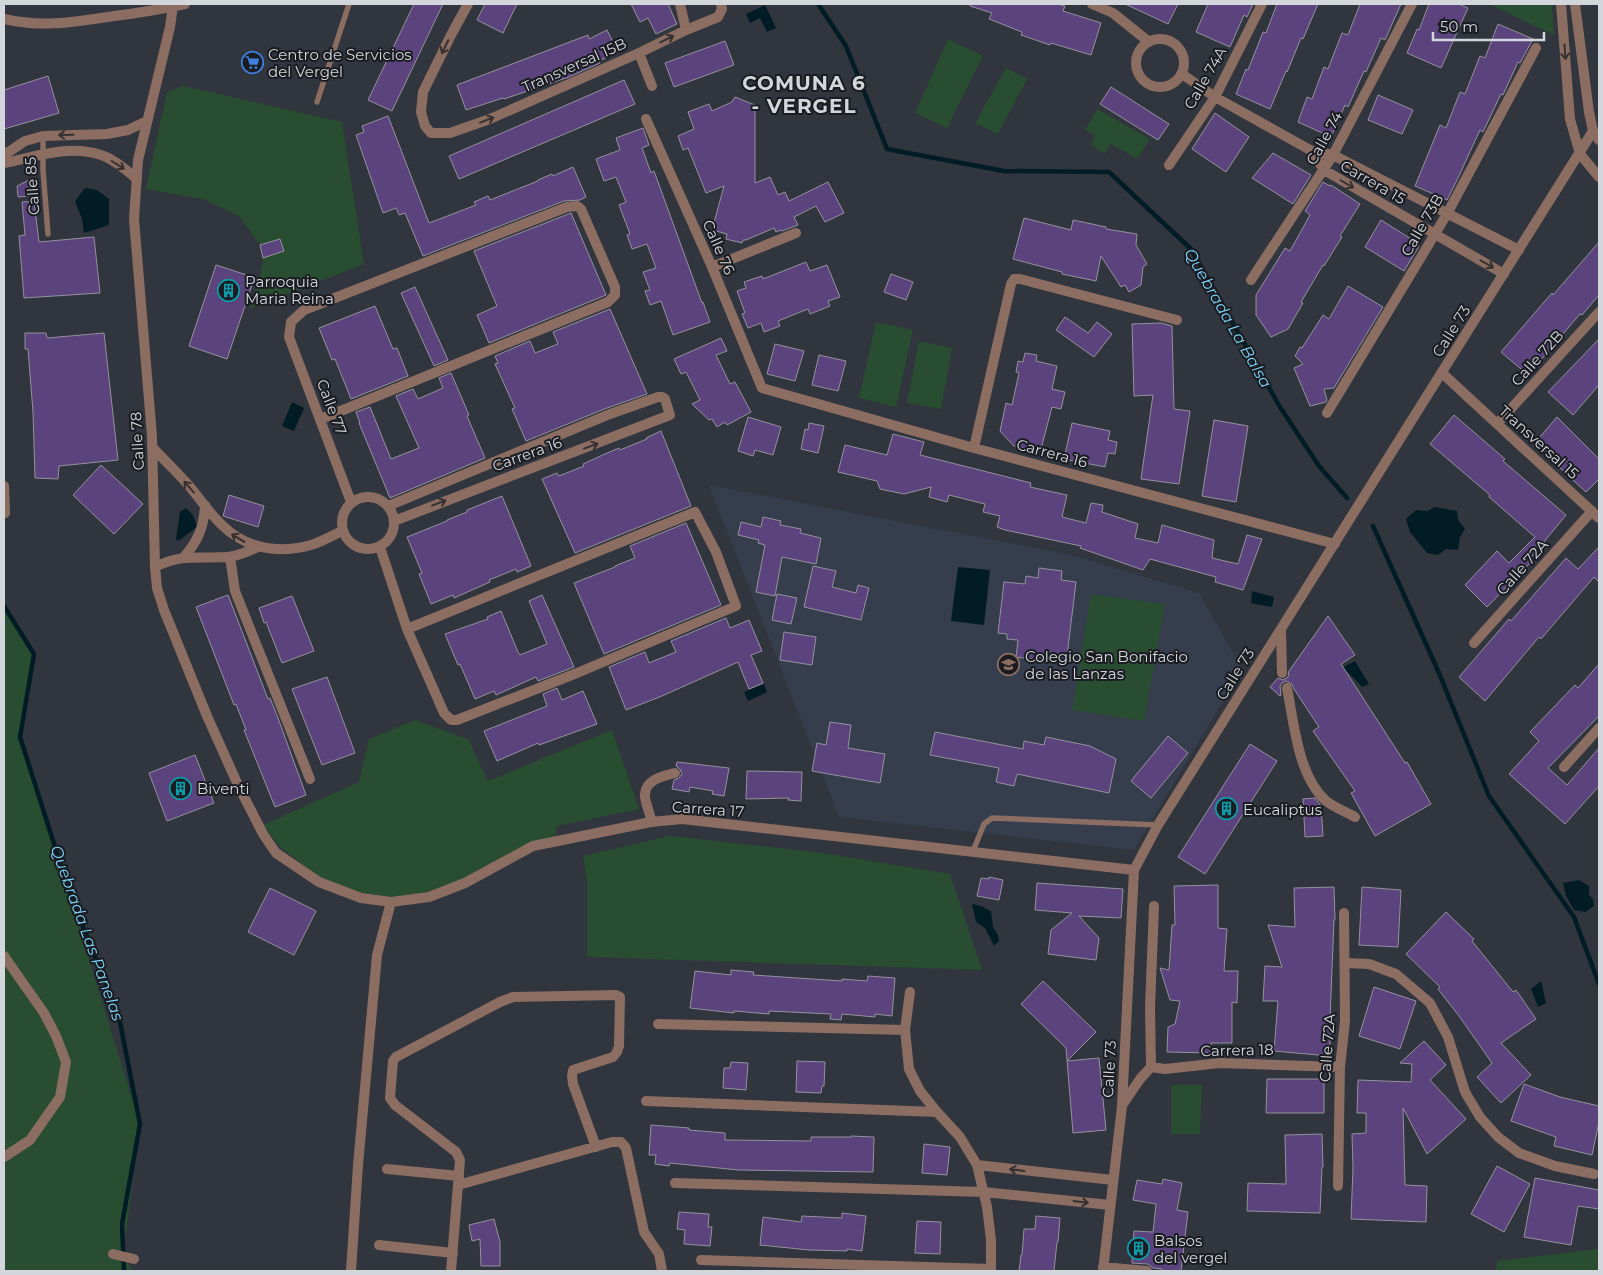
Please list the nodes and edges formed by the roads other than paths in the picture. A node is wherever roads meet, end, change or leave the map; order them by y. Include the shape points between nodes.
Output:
1 (185, 4) edge
2 (349, 4) edge
3 (468, 4) edge
4 (680, 4) edge
5 (721, 4) edge
6 (1092, 4) edge
7 (1262, 4) edge
8 (1412, 4) edge
9 (1561, 4) edge
10 (1575, 4) edge
11 (173, 6) junction
12 (138, 8) edge
13 (1116, 8) edge
14 (4, 19) edge
15 (686, 30) junction
16 (1149, 42) junction
17 (1536, 48) dead end
18 (639, 53) junction
19 (1182, 74) junction
20 (652, 86) dead end
21 (1215, 97) junction
22 (317, 102) dead end
23 (646, 118) dead end
24 (147, 121) junction
25 (1593, 131) junction
26 (92, 134) junction
27 (43, 136) junction
28 (1599, 140) edge
29 (1312, 152) junction
30 (90, 153) junction
31 (42, 154) junction
32 (1580, 154) junction
33 (4, 155) edge
34 (1333, 155) junction
35 (4, 163) edge
36 (1169, 165) dead end
37 (1324, 170) junction
38 (1599, 177) edge
39 (137, 179) junction
40 (1447, 214) junction
41 (796, 233) dead end
42 (48, 234) dead end
43 (1435, 235) junction
44 (1519, 250) junction
45 (712, 267) junction
46 (1504, 274) junction
47 (1251, 280) dead end
48 (1599, 312) edge
49 (1177, 320) dead end
50 (1442, 374) junction
51 (762, 388) joint
52 (1327, 414) dead end
53 (320, 419) junction
54 (1497, 424) junction
55 (153, 448) junction
56 (974, 448) junction
57 (482, 468) junction
58 (490, 483) junction
59 (4, 486) edge
60 (351, 502) junction
61 (205, 505) junction
62 (388, 506) junction
63 (5, 513) dead end
64 (1596, 515) edge
65 (394, 521) junction
66 (342, 531) junction
67 (1334, 544) junction
68 (258, 547) junction
69 (380, 547) junction
70 (230, 556) junction
71 (184, 557) junction
72 (156, 567) junction
73 (407, 629) junction
74 (1281, 630) junction
75 (1474, 643) dead end
76 (1282, 673) dead end
77 (1287, 688) dead end
78 (1599, 728) edge
79 (1564, 767) dead end
80 (675, 773) dead end
81 (310, 779) dead end
82 (1355, 817) dead end
83 (651, 822) junction
84 (1158, 826) junction
85 (973, 852) junction
86 (276, 853) joint
87 (1134, 870) junction
88 (391, 902) junction
89 (1154, 906) dead end
90 (1344, 913) dead end
91 (4, 956) edge
92 (1345, 963) junction
93 (910, 992) dead end
94 (658, 1024) dead end
95 (905, 1030) junction
96 (1340, 1066) junction
97 (1151, 1067) junction
98 (646, 1101) dead end
99 (1122, 1106) junction
100 (937, 1112) junction
101 (596, 1146) junction
102 (4, 1157) edge
103 (977, 1165) junction
104 (387, 1169) dead end
105 (1594, 1174) dead end
106 (459, 1180) junction
107 (1113, 1180) junction
108 (675, 1183) dead end
109 (1338, 1186) dead end
110 (984, 1192) junction
111 (1110, 1206) junction
112 (379, 1245) dead end
113 (453, 1253) junction
114 (113, 1254) dead end
115 (134, 1259) dead end
116 (701, 1260) dead end
117 (1103, 1269) edge
118 (991, 1270) edge
119 (351, 1271) edge
120 (451, 1271) edge
121 (662, 1271) edge
122 (1147, 1271) edge

1 - 11 street
2 - 22 lane
3 -> 18 street, Transversal 15B via 423,92 422,112 425,126 431,132 450,134 490,119
4 - 15 street
5 - 15 street, Transversal 15B via 718,17
6 - 13 street
7 - 21 street, Calle 74A
8 - 34 street, Calle 74
9 -> 32 street via 1570,119
10 - 25 street
11 - 12 street
11 - 24 street, Calle 78
12 - 14 street via 46,25
13 - 16 street
18 -> 15 street, Transversal 15B
16 - 19 street via 1164,39 1177,46 1184,59
16 - 19 street via 1142,46 1136,61 1140,77 1146,83 1162,87 1170,85
17 - 40 street, Calle 73B
18 - 20 street
19 - 21 street, Carrera 15
21 - 29 street, Carrera 15
21 - 36 street, Calle 74A
23 - 45 street, Calle 76
24 - 26 street via 128,130
24 - 39 street, Calle 78
25 - 28 street
25 - 32 street, Calle 73
26 -> 27 street
26 - 30 street
27 - 31 lane, Calle 85
27 - 33 street via 25,141
29 - 34 street, Carrera 15
29 - 37 street, Carrera 15
30 - 31 street
30 -> 39 street via 102,155
31 - 35 street
31 - 42 lane, Calle 85
32 - 38 street
32 - 44 street, Calle 73
34 - 37 street, Calle 74
34 - 40 street, Carrera 15
37 -> 43 street, Carrera 15
37 - 47 street, Calle 74
39 - 55 street, Calle 78 via 134,219
40 - 43 street, Calle 73B
40 - 44 street, Carrera 15
41 - 45 street
43 -> 46 street, Carrera 15
43 - 52 street, Calle 73B
44 - 46 street, Calle 73
45 - 51 street, Calle 76
46 - 50 street, Calle 73
48 - 54 street, Calle 72B
49 - 56 street via 1014,279
50 - 54 street, Transversal 15
50 - 67 street, Calle 73
51 - 56 street, Carrera 16
53 - 53 street, Calle 77 via 608,302 615,295 615,287 581,209 572,206 304,310 292,322 289,337
53 - 60 street, Calle 77
54 - 64 street, Transversal 15
61 -> 55 street
55 - 72 street, Calle 78
56 - 67 street, Carrera 16
57 - 58 street
58 -> 57 street, Carrera 16 via 670,415 665,399 658,397 610,414
57 - 62 street, Carrera 16
65 -> 58 street, Carrera 16
59 - 63 street
60 - 62 street via 366,497
60 - 66 street via 342,515
68 -> 61 street via 234,536
61 - 71 street via 200,534
62 - 65 street
64 - 75 street, Calle 72A
65 - 69 street via 391,536
66 - 68 street via 311,545 281,550
66 - 69 street via 357,548
67 - 74 street, Calle 73
68 - 70 street
69 - 73 street
70 - 71 street
70 - 81 street via 236,591
71 - 72 street
72 - 86 street, Calle 78 via 164,610 207,716 238,785
73 - 73 street via 695,512 716,552 736,606 457,720 451,720 444,713
74 - 76 street
74 - 84 street, Calle 73
77 - 82 street via 1302,762 1311,783 1326,800
78 - 79 street
80 - 83 street via 656,778 649,784 645,794
83 - 85 street, Carrera 17 via 682,819
83 - 88 street, Carrera 17 via 532,846 465,883 429,897
84 - 85 lane via 992,818 984,824
84 - 87 street, Calle 73
85 - 87 street, Carrera 17
86 - 88 street, Carrera 17 via 319,882 361,898
87 - 99 street, Calle 73
88 - 119 street via 377,955
89 - 97 street
90 - 92 street, Calle 72A
91 - 102 street via 44,1014 66,1062 60,1097 30,1140
92 - 96 street, Calle 72A via 1345,1022
92 - 105 street via 1369,964 1396,974 1430,1003 1448,1037 1465,1092 1480,1117 1498,1137 1519,1153 1555,1166
93 - 95 street
94 - 95 street
95 - 100 street via 909,1069 920,1091
96 - 97 street, Carrera 18 via 1220,1063 1164,1069
96 - 109 street, Calle 72A
97 - 99 street
98 - 100 street
99 - 107 street, Calle 73
100 - 103 street via 960,1137
101 - 106 street
101 - 106 street via 572,1076 573,1070 613,1057 617,1052 620,997 513,997 393,1061 390,1098 456,1152 460,1160
101 - 121 street via 621,1142 626,1148 644,1232 659,1254
107 -> 103 street
103 - 110 street
104 - 106 street
106 - 113 street
107 - 111 street, Calle 73
108 - 110 street
110 -> 111 street
110 - 118 street via 991,1240
111 - 117 street, Calle 73
112 - 113 street
113 - 120 street
114 - 115 street
116 - 118 street
117 - 122 street

